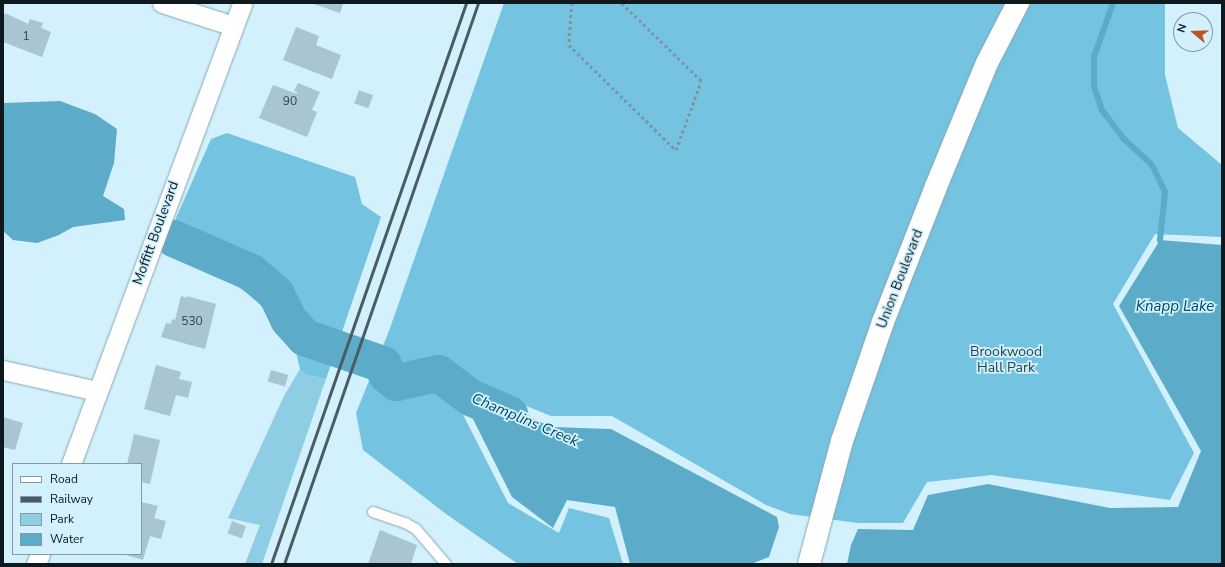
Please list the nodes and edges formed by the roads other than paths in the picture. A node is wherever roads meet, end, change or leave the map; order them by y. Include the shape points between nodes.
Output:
1 (162, 3) edge
2 (242, 3) edge
3 (1018, 3) edge
4 (233, 26) junction
5 (3, 370) edge
6 (97, 391) junction
7 (72, 463) edge
8 (373, 512) dead end
9 (446, 564) edge
10 (809, 564) edge

1 - 4 street
2 - 4 street, Moffitt Boulevard
3 - 10 main road, Union Boulevard via 987,63 883,322 842,441
4 - 6 street, Moffitt Boulevard
5 - 6 street
6 - 7 street, Moffitt Boulevard
8 - 9 lane via 416,529

